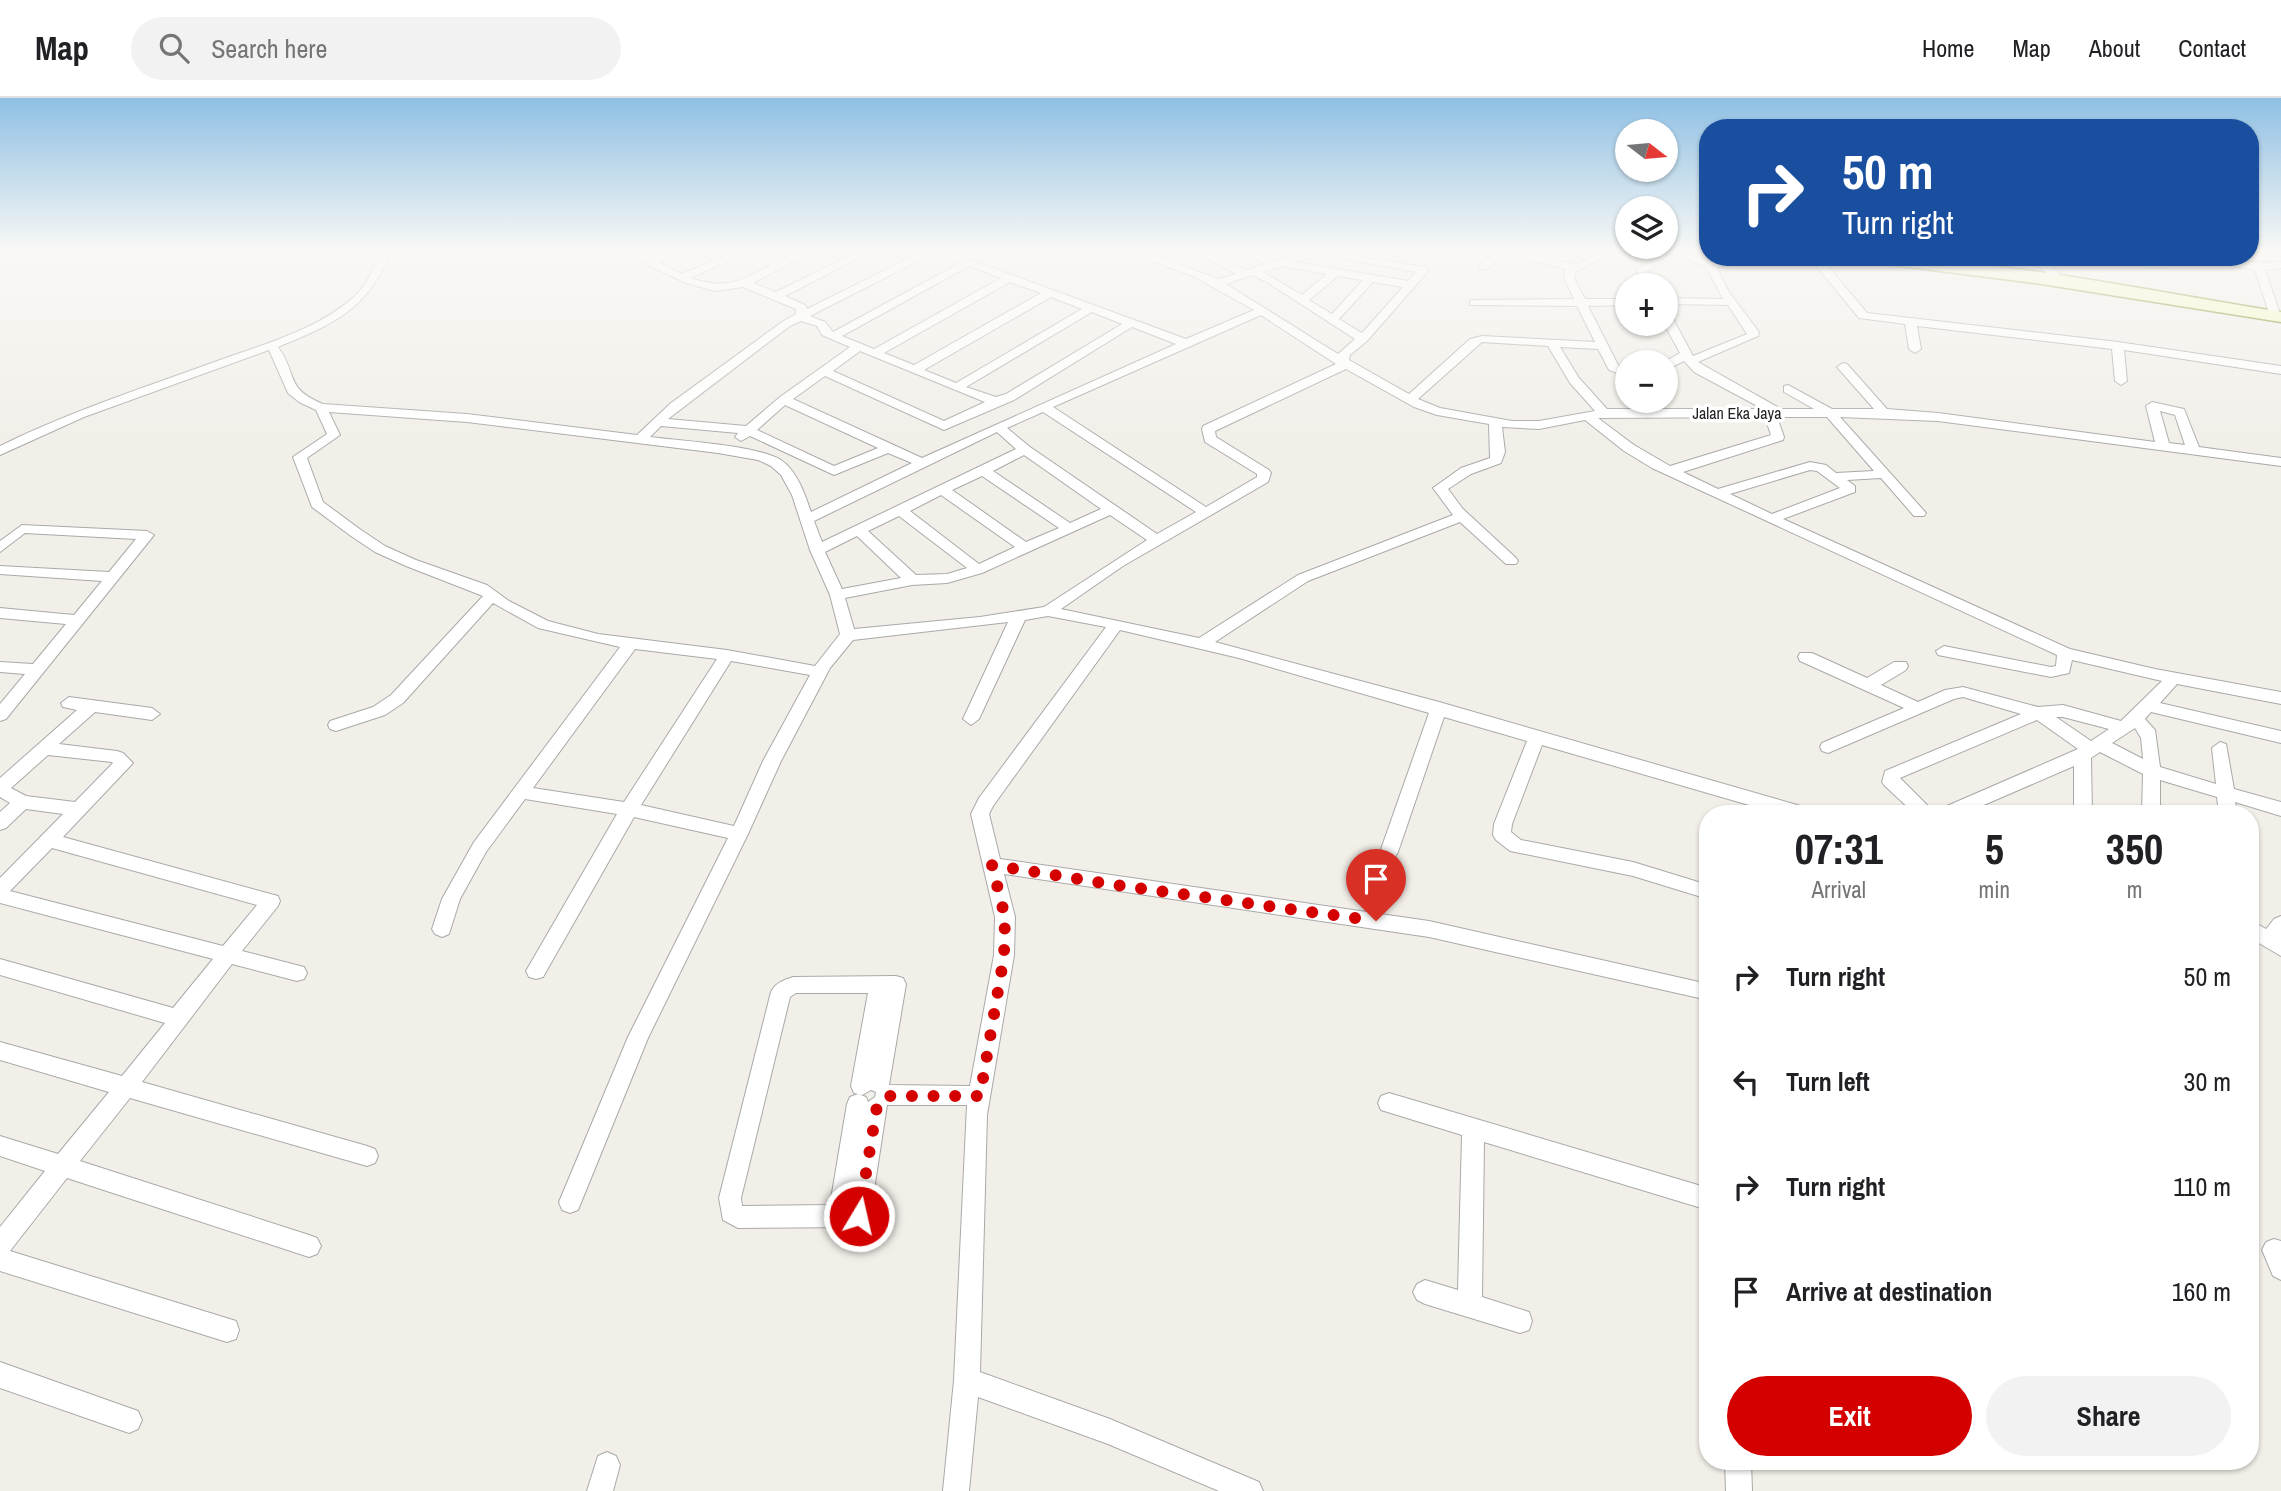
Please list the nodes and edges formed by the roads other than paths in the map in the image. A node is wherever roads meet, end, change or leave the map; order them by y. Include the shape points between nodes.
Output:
1 (333, 315) edge
2 (802, 315) joint
3 (871, 315) edge
4 (942, 315) edge
5 (1011, 315) edge
6 (1079, 315) edge
7 (1114, 315) edge
8 (1250, 315) edge
9 (1270, 315) edge
10 (1328, 315) edge
11 (1336, 315) edge
12 (1385, 315) edge
13 (1587, 315) edge
14 (1741, 315) edge
15 (1862, 315) edge
16 (1333, 318) junction
17 (1910, 321) junction
18 (1133, 322) junction
19 (832, 336) junction
20 (1676, 336) edge
21 (1363, 339) junction
22 (1185, 343) junction
23 (1552, 343) junction
24 (271, 346) junction
25 (860, 346) junction
26 (1602, 346) junction
27 (2118, 346) junction
28 (1915, 349) dead end
29 (875, 352) junction
30 (1688, 358) junction
31 (1678, 362) edge
32 (1344, 363) junction
33 (1843, 367) dead end
34 (1615, 368) edge
35 (914, 370) junction
36 (2281, 370) edge
37 (825, 372) junction
38 (2121, 381) dead end
39 (956, 388) junction
40 (1788, 389) dead end
41 (784, 400) junction
42 (1410, 400) junction
43 (996, 401) junction
44 (1043, 406) junction
45 (321, 408) junction
46 (1604, 413) junction
47 (1830, 413) junction
48 (1884, 413) junction
49 (1776, 414) junction
50 (1588, 416) junction
51 (657, 422) junction
52 (1494, 422) junction
53 (998, 427) junction
54 (747, 430) junction
55 (639, 440) junction
56 (2163, 446) junction
57 (888, 448) junction
58 (0, 450) edge
59 (1025, 450) junction
60 (2193, 450) junction
61 (728, 451) junction
62 (2281, 462) edge
63 (922, 463) junction
64 (982, 470) junction
65 (1670, 470) junction
66 (1883, 474) junction
67 (1836, 477) junction
68 (941, 489) junction
69 (1719, 493) junction
70 (1112, 509) junction
71 (900, 510) junction
72 (1206, 513) junction
73 (1919, 513) dead end
74 (1462, 516) junction
75 (809, 518) junction
76 (1771, 519) junction
77 (1068, 528) junction
78 (859, 530) junction
79 (1156, 540) junction
80 (0, 548) edge
81 (1025, 548) junction
82 (817, 550) junction
83 (1511, 561) dead end
84 (976, 569) junction
85 (0, 570) edge
86 (113, 577) junction
87 (912, 580) junction
88 (492, 595) junction
89 (836, 595) junction
90 (1048, 611) junction
91 (0, 613) edge
92 (1019, 616) junction
93 (78, 620) junction
94 (1116, 624) junction
95 (848, 635) junction
96 (630, 644) junction
97 (1201, 644) junction
98 (1944, 650) dead end
99 (2065, 653) junction
100 (727, 655) junction
101 (1806, 657) dead end
102 (1900, 666) dead end
103 (0, 667) edge
104 (37, 670) junction
105 (820, 672) junction
106 (2174, 677) junction
107 (1866, 687) junction
108 (2281, 698) edge
109 (69, 703) dead end
110 (91, 706) junction
111 (2149, 706) junction
112 (1439, 708) junction
113 (1918, 708) junction
114 (2038, 713) junction
115 (152, 714) dead end
116 (0, 715) edge
117 (971, 719) dead end
118 (2129, 724) junction
119 (336, 725) dead end
120 (2281, 737) edge
121 (1535, 739) junction
122 (1828, 747) dead end
123 (43, 748) junction
124 (2220, 748) dead end
125 (2090, 749) junction
126 (2151, 771) junction
127 (1, 789) edge
128 (519, 792) junction
129 (2226, 793) junction
130 (22, 802) junction
131 (1772, 805) edge
132 (1917, 805) edge
133 (1966, 805) edge
134 (2084, 805) edge
135 (2151, 805) edge
136 (2227, 805) edge
137 (76, 809) junction
138 (629, 809) junction
139 (2281, 809) edge
140 (0, 824) edge
141 (739, 834) junction
142 (49, 841) junction
143 (1389, 852) dead end
144 (992, 865) junction
145 (1699, 889) edge
146 (0, 890) edge
147 (0, 896) edge
148 (442, 929) dead end
149 (2259, 932) edge
150 (2277, 938) edge
151 (229, 956) junction
152 (0, 967) edge
153 (536, 971) dead end
154 (297, 973) dead end
155 (1699, 990) edge
156 (177, 1018) junction
157 (0, 1051) edge
158 (125, 1088) junction
159 (872, 1095) junction
160 (980, 1096) junction
161 (1389, 1103) dead end
162 (1473, 1128) junction
163 (0, 1146) edge
164 (367, 1156) dead end
165 (63, 1166) junction
166 (1699, 1196) edge
167 (569, 1202) dead end
168 (0, 1245) edge
169 (309, 1246) dead end
170 (0, 1259) edge
171 (1424, 1292) dead end
172 (1470, 1305) junction
173 (1520, 1321) dead end
174 (226, 1330) dead end
175 (0, 1375) edge
176 (967, 1380) junction
177 (129, 1420) dead end
178 (607, 1465) dead end
179 (1738, 1470) edge
180 (600, 1491) edge
181 (956, 1491) edge
182 (1250, 1491) edge
183 (1739, 1491) edge

1 - 24 street
2 - 19 street via 821,324
2 - 51 street
3 - 19 street
4 - 29 street
5 - 35 street
6 - 39 street
7 - 18 street
8 - 22 street
9 - 32 street, Jalan Eka Jaya
10 - 16 street
11 - 16 street
12 - 21 street
13 - 26 street
14 - 30 street via 1752,336
15 - 17 street
16 - 21 street
17 - 27 street
17 - 28 street
18 - 22 street
18 - 43 street via 1010,397
19 - 25 street
20 - 30 street
21 - 32 street via 1344,354
22 - 44 street
23 - 26 street
23 - 42 street via 1474,341
23 - 46 street via 1574,380
24 - 45 street via 289,386 299,398
24 - 58 street
25 - 29 street
25 - 37 street
26 - 34 street
27 - 36 street
27 - 38 street
29 - 35 street
30 - 31 street
30 - 49 street via 1716,380
32 - 42 street, Jalan Eka Jaya
32 - 72 street via 1208,429 1210,439 1264,473 1258,483
33 - 48 street
35 - 39 street
37 - 41 street
37 - 43 street via 944,426
39 - 43 street
40 - 47 street
41 - 54 street
41 - 57 street
42 - 52 street, Jalan Eka Jaya via 1437,411
44 - 53 street
44 - 72 street
45 - 55 street via 467,418
45 - 88 street via 334,435 299,457 317,504 380,549
46 - 49 street, Jalan Eka Jaya
46 - 50 street, Jalan Eka Jaya
47 - 48 street, Jalan Eka Jaya
47 - 49 street, Jalan Eka Jaya
47 - 66 street
48 - 56 street, Jalan Eka Jaya
49 - 65 street via 1778,437
50 - 52 street, Jalan Eka Jaya via 1539,425
50 - 65 street via 1629,448
51 - 54 street
51 - 55 street
52 - 74 street via 1496,460 1466,471 1440,488
53 - 59 street
53 - 63 street
54 - 57 street via 828,470 839,470
54 - 61 street
55 - 61 street
56 - 60 street, Jalan Eka Jaya
56 - 60 street via 2152,406 2182,414
57 - 63 street
59 - 64 street
59 - 70 street
60 - 62 street, Jalan Eka Jaya
61 - 75 street via 776,463 787,473
63 - 75 street
64 - 68 street
64 - 77 street
65 - 69 street
66 - 67 street
66 - 73 street
67 - 69 street via 1810,466
67 - 76 street via 1849,490
68 - 71 street
68 - 81 street
69 - 76 street
70 - 77 street
70 - 79 street
71 - 78 street
71 - 84 street
72 - 79 street
74 - 83 street
74 - 97 street via 1303,578
75 - 82 street
76 - 99 street
77 - 81 street
78 - 82 street
78 - 87 street
79 - 90 street
80 - 86 street via 22,528 147,535
81 - 84 street
82 - 89 street
84 - 87 street via 947,578
85 - 86 street
86 - 93 street
87 - 89 street
88 - 96 street via 543,625
88 - 119 street via 397,699 379,711
89 - 95 street
90 - 92 street
90 - 94 street
91 - 93 street
92 - 95 street
92 - 117 street
93 - 104 street
94 - 97 street
94 - 144 street via 985,803 980,822
95 - 105 street
96 - 100 street
96 - 128 street
97 - 112 street
98 - 99 street via 2051,672 2063,669
99 - 106 street
100 - 105 street
100 - 138 street
101 - 107 street
102 - 107 street
103 - 104 street
104 - 116 street
105 - 141 street
106 - 108 street
106 - 111 street
107 - 113 street
109 - 110 street
110 - 115 street
110 - 123 street
111 - 118 street
111 - 120 street
112 - 121 street
112 - 143 street
113 - 114 street via 1964,692
113 - 122 street
114 - 118 street via 2063,711
114 - 125 street
114 - 132 street via 1891,775 1891,782
118 - 125 street
118 - 126 street via 2142,724 2147,733
121 - 131 street
121 - 145 street via 1503,824 1502,835 1508,841
123 - 127 street
123 - 137 street via 117,757 124,762
124 - 129 street
125 - 126 street
125 - 133 street
125 - 134 street
126 - 129 street
126 - 135 street
127 - 130 street
128 - 138 street
128 - 148 street via 451,898
129 - 136 street
129 - 139 street
130 - 137 street
130 - 140 street
137 - 142 street
138 - 141 street
138 - 153 street
141 - 167 street via 638,1037
142 - 146 street
142 - 151 street via 271,901
144 - 155 street via 1429,929
144 - 160 street via 1005,917 1004,956
147 - 151 street
149 - 150 street
151 - 154 street
151 - 156 street
152 - 156 street
156 - 158 street
157 - 158 street
158 - 164 street
158 - 165 street
159 - 159 street via 879,984 793,985 781,992 729,1208 738,1217 859,1216
159 - 160 street
160 - 176 street
161 - 162 street
162 - 166 street
162 - 172 street
163 - 165 street
165 - 168 street
165 - 169 street
170 - 174 street
171 - 172 street
172 - 173 street
175 - 177 street
176 - 181 street
176 - 182 street
178 - 180 street
179 - 183 street

